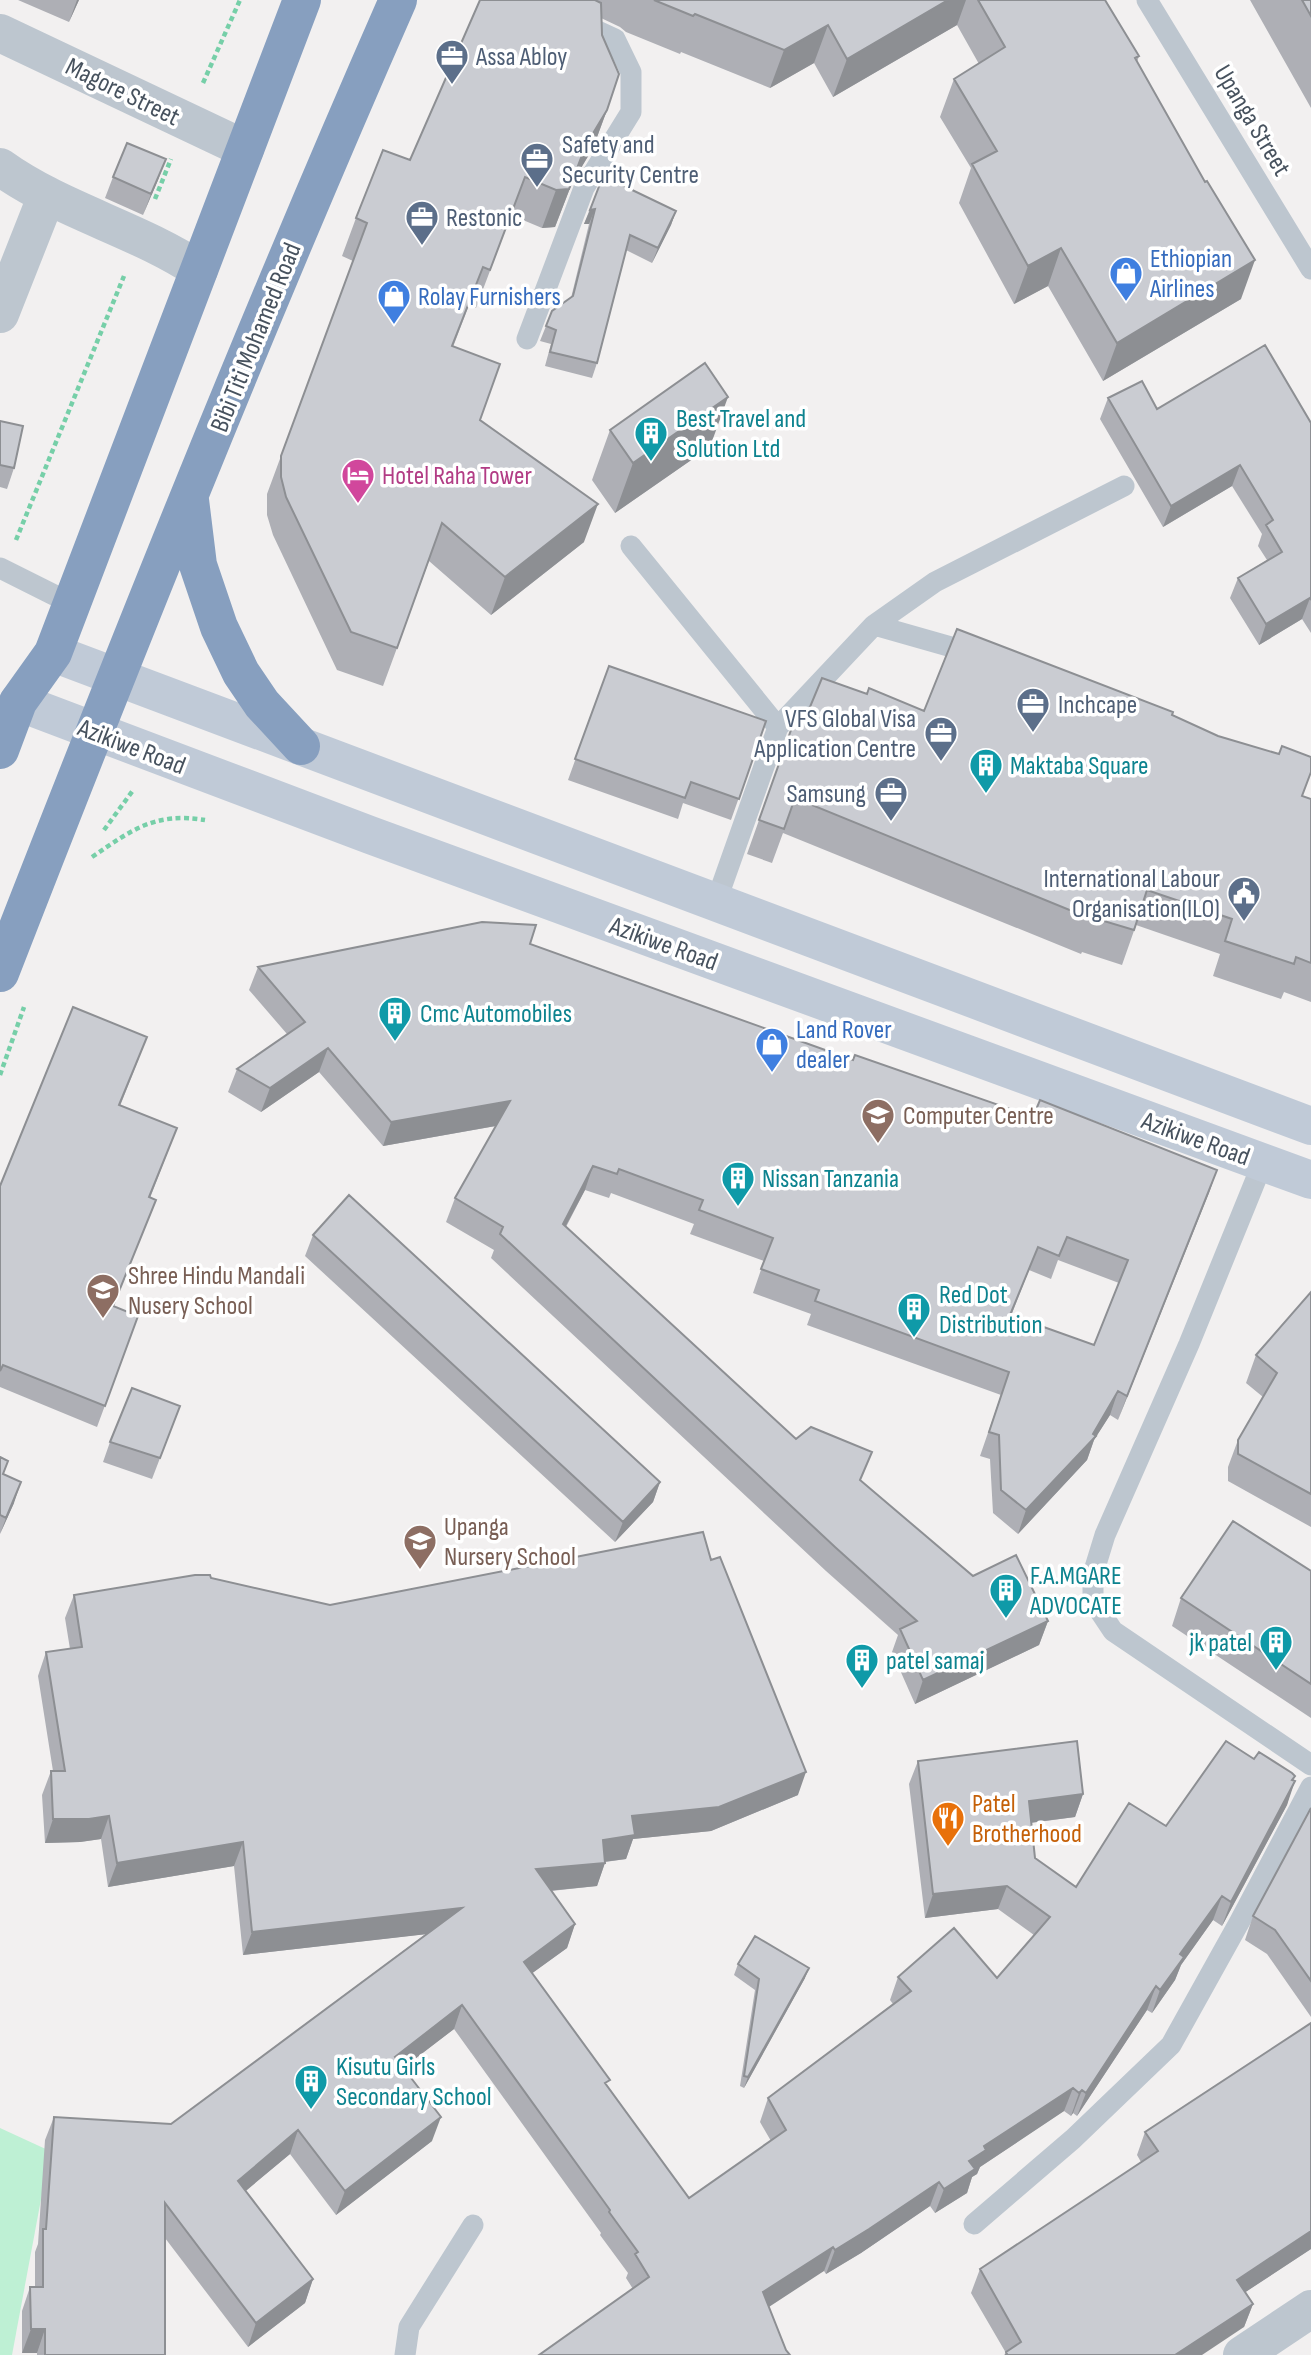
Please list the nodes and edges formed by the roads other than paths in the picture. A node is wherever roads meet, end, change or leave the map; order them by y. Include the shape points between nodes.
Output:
1 (302, 0) edge
2 (398, 0) edge
3 (530, 0) edge
4 (1147, 0) edge
5 (0, 33) edge
6 (245, 149) junction
7 (0, 167) edge
8 (47, 195) junction
9 (1311, 269) edge
10 (199, 270) junction
11 (0, 314) edge
12 (527, 339) dead end
13 (1124, 486) dead end
14 (190, 498) junction
15 (631, 546) dead end
16 (2, 569) edge
17 (72, 604) junction
18 (874, 625) junction
19 (53, 653) junction
20 (990, 659) edge
21 (116, 677) junction
22 (18, 702) junction
23 (778, 727) junction
24 (94, 732) junction
25 (301, 746) junction
26 (0, 750) edge
27 (716, 902) junction
28 (0, 973) edge
29 (1311, 1126) edge
30 (1263, 1162) junction
31 (1311, 1180) edge
32 (1311, 1765) edge
33 (1311, 1787) edge
34 (974, 2224) dead end
35 (473, 2225) dead end
36 (1311, 2309) edge
37 (405, 2355) edge
38 (1242, 2355) edge

1 - 6 highway
2 - 14 highway, Bibi Titi Mohamed Road
3 - 12 lane via 615,39 631,72 631,112 584,188
4 - 9 lane, Upanga Street
5 - 6 street, Magore Street
6 - 10 highway
7 - 8 street
8 - 10 street via 179,256
8 - 11 street
10 - 17 highway
13 - 18 lane via 935,582
14 - 21 highway, Bibi Titi Mohamed Road
14 - 25 highway via 198,565 219,627 262,704
15 - 23 lane
16 - 17 lane
17 - 19 highway
18 - 20 lane
18 - 23 lane
19 - 21 street, Azikiwe Road
19 - 22 highway
21 - 24 highway, Bibi Titi Mohamed Road
21 - 25 street, Azikiwe Road
22 - 24 street, Azikiwe Road
22 - 26 highway
23 - 27 lane
24 - 28 highway
24 - 30 street, Azikiwe Road
25 - 27 street, Azikiwe Road
27 - 29 street, Azikiwe Road
30 - 31 street, Azikiwe Road
30 - 32 lane via 1105,1535 1093,1574 1093,1601 1113,1631
33 - 34 lane via 1171,2045 1073,2139
35 - 37 lane via 409,2327
36 - 38 street

